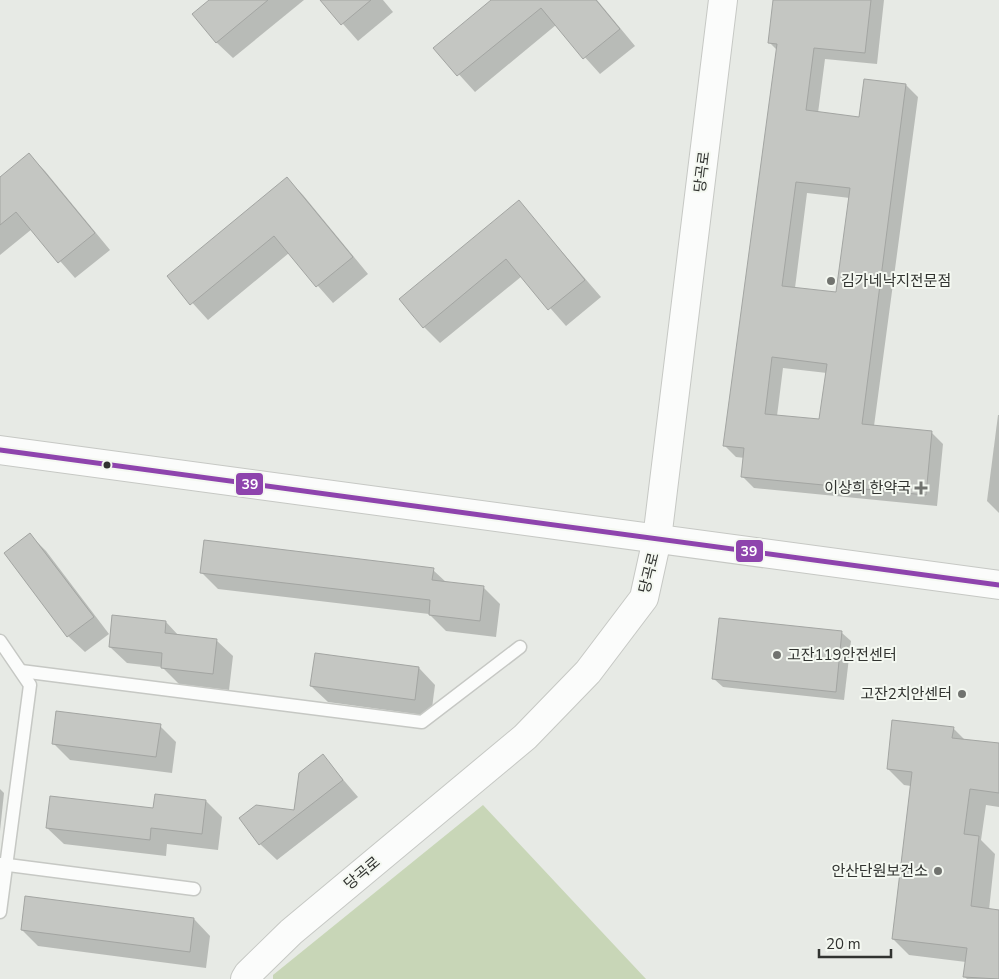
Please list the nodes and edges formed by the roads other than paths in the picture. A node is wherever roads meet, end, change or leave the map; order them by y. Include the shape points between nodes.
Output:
1 (723, 0) edge
2 (0, 450) edge
3 (658, 539) junction
4 (999, 585) edge
5 (0, 641) edge
6 (520, 647) dead end
7 (21, 672) junction
8 (3, 865) edge
9 (194, 889) dead end
10 (0, 912) edge
11 (245, 979) edge

1 - 3 street, 당곡로
2 - 3 street
3 - 4 street
3 - 11 street, 당곡로 via 644,598 588,672 525,737 291,932
5 - 7 lane
6 - 7 lane via 422,722
7 - 8 lane via 30,685
8 - 9 lane
8 - 10 lane

